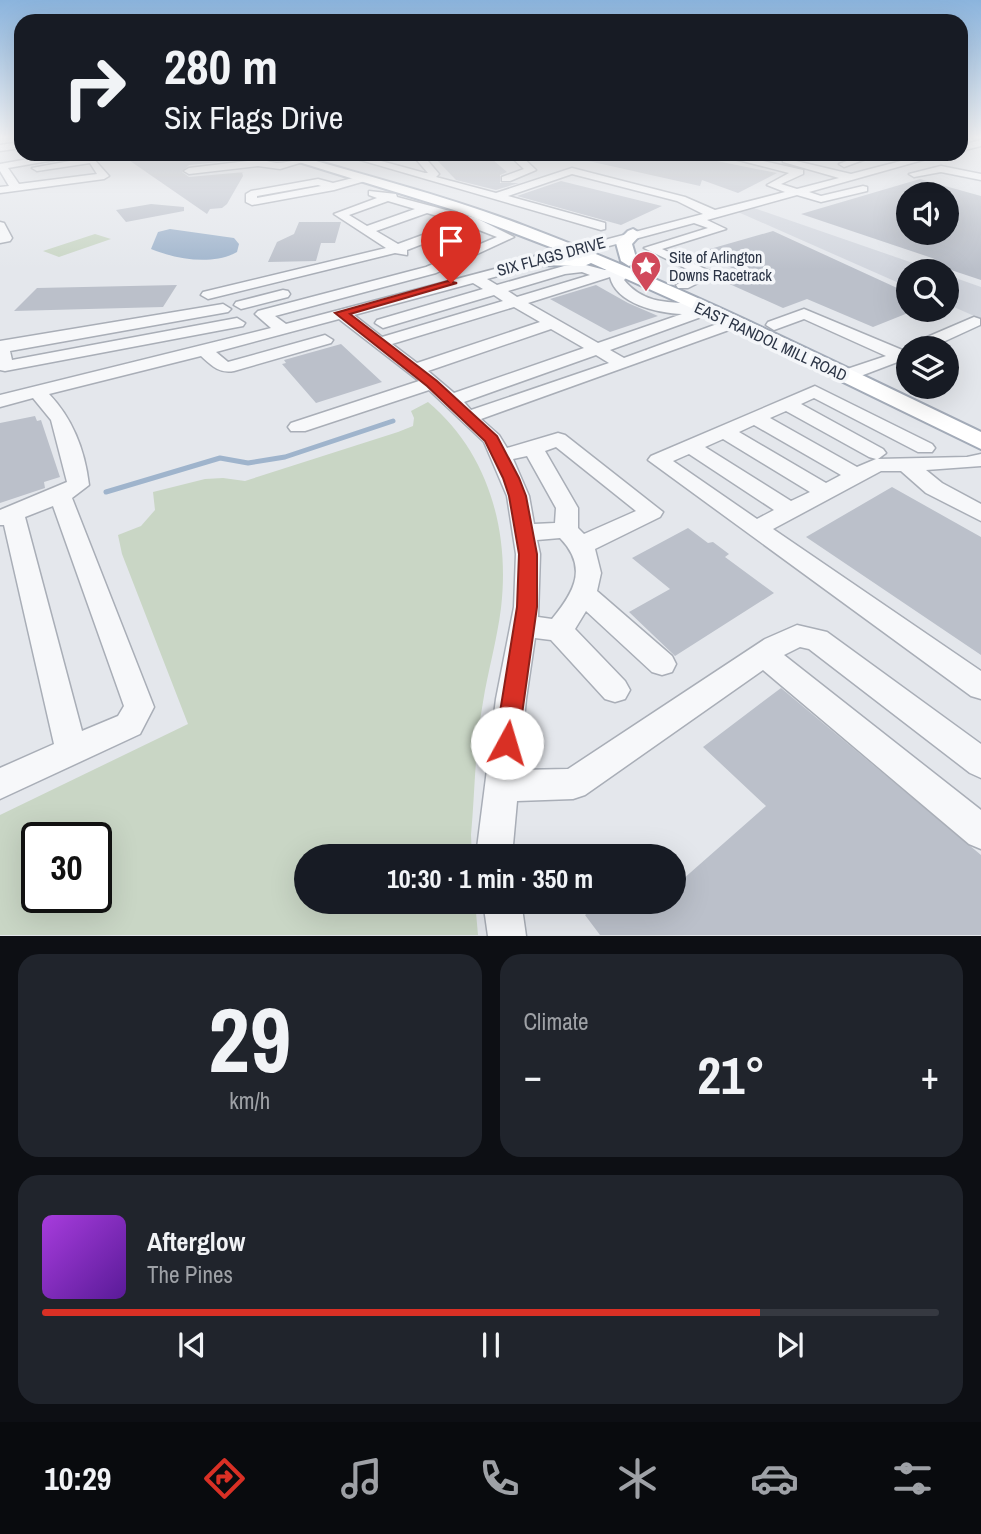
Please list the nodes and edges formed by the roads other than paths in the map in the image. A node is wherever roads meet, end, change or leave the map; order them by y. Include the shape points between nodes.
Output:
1 (12, 182) edge
2 (62, 182) edge
3 (352, 182) edge
4 (365, 182) edge
5 (388, 182) edge
6 (440, 182) edge
7 (497, 182) edge
8 (540, 182) edge
9 (614, 182) edge
10 (779, 182) edge
11 (834, 182) edge
12 (879, 184) dead end
13 (334, 187) junction
14 (16, 188) junction
15 (375, 188) junction
16 (0, 190) edge
17 (468, 190) junction
18 (794, 192) junction
19 (388, 197) junction
20 (495, 197) junction
21 (407, 198) junction
22 (444, 200) junction
23 (426, 209) junction
24 (711, 213) junction
25 (450, 216) junction
26 (484, 217) junction
27 (692, 218) junction
28 (469, 222) junction
29 (0, 226) edge
30 (360, 226) junction
31 (601, 226) dead end
32 (532, 233) junction
33 (633, 234) junction
34 (0, 239) edge
35 (383, 241) junction
36 (594, 245) junction
37 (397, 249) junction
38 (575, 250) junction
39 (426, 260) junction
40 (537, 260) junction
41 (618, 268) junction
42 (473, 277) junction
43 (276, 279) junction
44 (451, 283) junction
45 (683, 285) junction
46 (497, 290) junction
47 (225, 291) junction
48 (208, 295) junction
49 (517, 302) junction
50 (241, 305) junction
51 (223, 309) junction
52 (704, 309) junction
53 (341, 313) junction
54 (263, 314) junction
55 (974, 322) dead end
56 (237, 323) junction
57 (552, 323) junction
58 (734, 323) junction
59 (774, 325) junction
60 (283, 329) junction
61 (382, 333) junction
62 (943, 336) edge
63 (251, 338) junction
64 (325, 340) dead end
65 (0, 347) edge
66 (598, 349) junction
67 (205, 350) junction
68 (896, 350) edge
69 (896, 357) edge
70 (623, 364) junction
71 (5, 366) junction
72 (855, 371) junction
73 (423, 377) junction
74 (39, 393) junction
75 (7, 400) edge
76 (786, 403) junction
77 (459, 409) junction
78 (755, 417) junction
79 (981, 421) edge
80 (298, 427) dead end
81 (724, 431) junction
82 (981, 442) edge
83 (690, 446) junction
84 (925, 448) dead end
85 (533, 449) junction
86 (876, 453) dead end
87 (501, 455) junction
88 (981, 460) edge
89 (957, 463) junction
90 (906, 464) junction
91 (858, 476) junction
92 (981, 476) edge
93 (826, 492) junction
94 (60, 495) junction
95 (791, 511) junction
96 (981, 514) edge
97 (7, 516) edge
98 (756, 529) junction
99 (524, 533) junction
100 (573, 538) junction
101 (584, 594) junction
102 (524, 626) junction
103 (559, 630) junction
104 (764, 655) junction
105 (662, 664) dead end
106 (981, 687) edge
107 (615, 690) dead end
108 (71, 751) junction
109 (981, 762) edge
110 (0, 784) edge
111 (502, 786) junction
112 (981, 832) edge
113 (495, 844) edge
114 (504, 914) edge
115 (507, 936) edge

1 - 14 street
2 - 14 street
3 - 13 street
4 - 15 main road, EAST RANDOL MILL ROAD
5 - 22 main road, EAST RANDOL MILL ROAD
6 - 17 street
7 - 17 street
8 - 20 street
9 - 24 street via 681,199
10 - 18 street via 772,185
11 - 18 street, SIX FLAGS DRIVE
12 - 18 street via 824,199
13 - 13 street via 312,193 251,202 251,194 318,182
14 - 16 street
15 - 19 street
15 - 21 main road, EAST RANDOL MILL ROAD
15 - 22 main road via 398,186
17 - 20 street
17 - 22 street
18 - 24 street, SIX FLAGS DRIVE
19 - 21 street
19 - 30 street via 340,214
20 - 31 street
21 - 22 main road, EAST RANDOL MILL ROAD
21 - 23 street
21 - 30 street
22 - 23 street
22 - 26 main road, EAST RANDOL MILL ROAD
22 - 36 main road, EAST RANDOL MILL ROAD
23 - 25 street
23 - 30 street
24 - 27 street, SIX FLAGS DRIVE
25 - 28 street
25 - 35 street
26 - 28 street
26 - 32 main road, EAST RANDOL MILL ROAD
27 - 33 street, SIX FLAGS DRIVE
27 - 45 street via 720,229 650,248 709,274
28 - 37 street
28 - 39 street via 491,230
29 - 34 street via 6,238
30 - 35 street
32 - 38 main road, EAST RANDOL MILL ROAD
32 - 40 main road via 544,247
33 - 36 street, SIX FLAGS DRIVE
33 - 41 main road via 624,243
35 - 37 street
36 - 38 street, SIX FLAGS DRIVE
36 - 41 main road, EAST RANDOL MILL ROAD
37 - 39 street
37 - 43 street
38 - 40 street, SIX FLAGS DRIVE
38 - 41 main road, EAST RANDOL MILL ROAD
39 - 44 street
39 - 50 street
39 - 54 street
40 - 41 main road via 572,259
40 - 42 street, SIX FLAGS DRIVE
41 - 45 main road, EAST RANDOL MILL ROAD
41 - 46 street via 564,270
41 - 49 street
41 - 52 main road, EAST RANDOL MILL ROAD
42 - 44 street, SIX FLAGS DRIVE
42 - 46 street
43 - 47 street
43 - 48 street via 263,268 198,283
44 - 53 street, SIX FLAGS DRIVE
45 - 59 main road, EAST RANDOL MILL ROAD
46 - 49 street
46 - 61 street
47 - 48 street
47 - 50 street
48 - 51 street
49 - 57 street
49 - 61 street
50 - 54 street
51 - 56 street
51 - 65 street
52 - 58 main road, EAST RANDOL MILL ROAD
52 - 66 street
53 - 60 street, SIX FLAGS DRIVE
53 - 61 street
54 - 60 street
55 - 62 street
56 - 63 street
56 - 71 street
57 - 66 street
57 - 73 street
58 - 70 street
58 - 72 main road, EAST RANDOL MILL ROAD
59 - 68 street via 804,314
59 - 72 main road, EAST RANDOL MILL ROAD
60 - 63 street, SIX FLAGS DRIVE
61 - 73 street
63 - 67 street, SIX FLAGS DRIVE
64 - 67 street via 228,367
65 - 71 street
66 - 70 street
66 - 77 street
67 - 74 street, SIX FLAGS DRIVE
69 - 72 street
70 - 77 street
71 - 75 street
72 - 79 main road, EAST RANDOL MILL ROAD
72 - 82 main road, EAST RANDOL MILL ROAD
73 - 77 street
73 - 80 street
74 - 75 street, SIX FLAGS DRIVE
74 - 94 street via 58,413 78,472 78,485
76 - 78 street
76 - 84 street via 815,391
76 - 86 street
77 - 87 street via 492,439
78 - 81 street
78 - 91 street
81 - 83 street
81 - 93 street
83 - 95 street
83 - 98 street via 658,460
85 - 87 street
85 - 100 street via 567,508
85 - 100 street via 558,439 652,512
87 - 99 street via 518,496
88 - 89 street
89 - 90 street
89 - 92 street
90 - 91 street via 877,465
90 - 96 street via 934,488
91 - 93 street
93 - 95 street
94 - 97 street
94 - 108 street via 139,707 129,725
95 - 98 street
97 - 108 street
98 - 106 street
99 - 100 street
99 - 102 street via 528,554
100 - 101 street via 585,552
101 - 103 street
101 - 105 street
102 - 103 street
102 - 111 street
103 - 107 street
104 - 109 street via 797,636 817,640
104 - 111 street via 573,784
104 - 112 street
108 - 110 street
111 - 113 street
114 - 115 street

